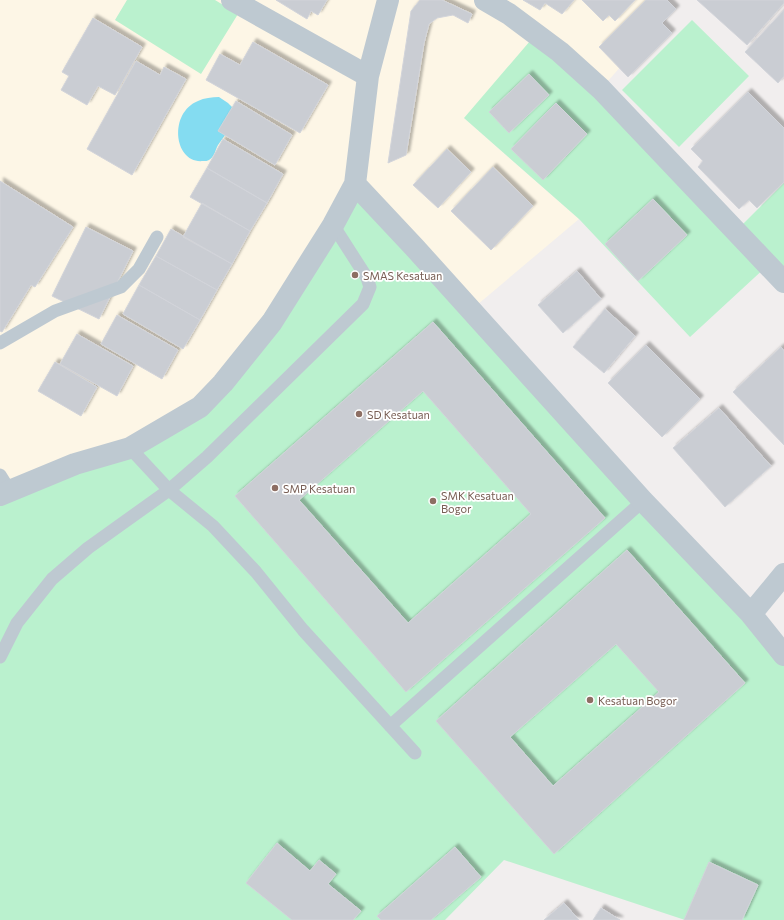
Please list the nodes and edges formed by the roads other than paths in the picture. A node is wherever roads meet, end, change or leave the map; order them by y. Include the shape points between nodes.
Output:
1 (232, 0) edge
2 (388, 0) edge
3 (484, 0) edge
4 (368, 76) junction
5 (356, 184) junction
6 (333, 225) junction
7 (157, 237) dead end
8 (784, 282) edge
9 (0, 343) edge
10 (130, 448) junction
11 (3, 487) edge
12 (169, 490) junction
13 (643, 501) junction
14 (784, 574) edge
15 (750, 614) junction
16 (784, 655) edge
17 (0, 657) edge
18 (390, 726) junction
19 (415, 753) dead end

1 - 4 street
2 - 4 street
3 - 8 street via 509,14 554,47 601,89
4 - 5 street
5 - 6 street
5 - 13 street
6 - 10 street via 272,322 223,383 200,407
6 - 12 lane via 367,278 370,287 363,304 207,457
7 - 9 lane via 139,269 121,287 55,311
10 - 11 street
10 - 12 lane
12 - 17 lane via 88,548 52,579 17,623
12 - 18 lane via 213,526
13 - 15 street
13 - 18 lane
14 - 15 street
15 - 16 street
18 - 19 lane

